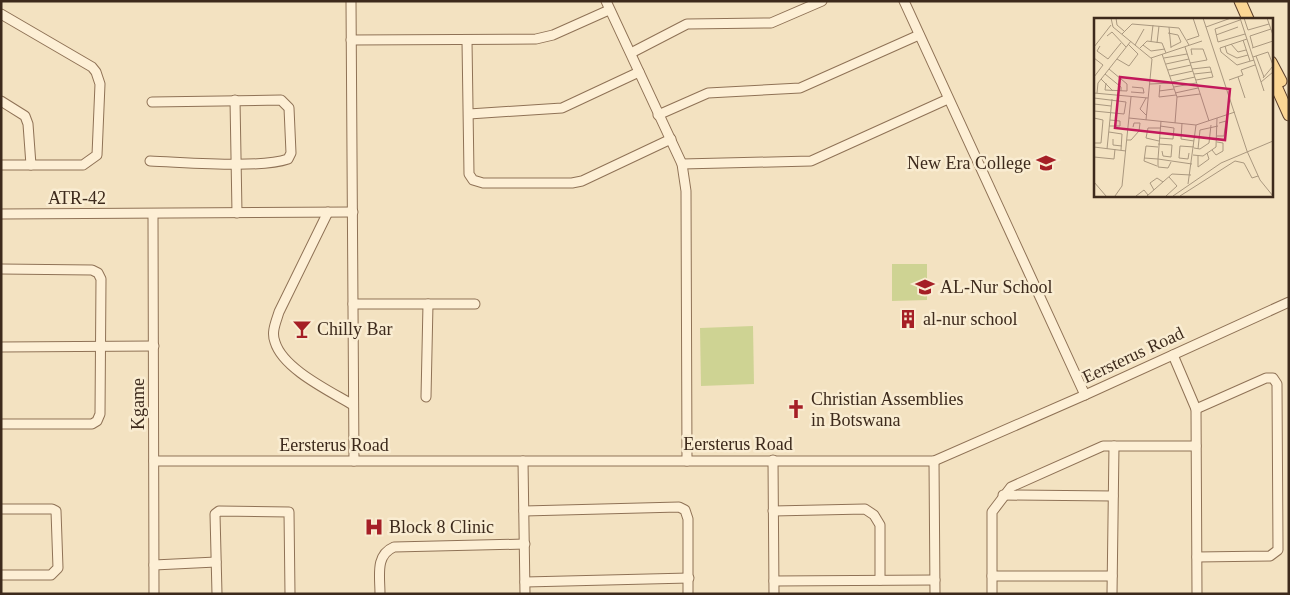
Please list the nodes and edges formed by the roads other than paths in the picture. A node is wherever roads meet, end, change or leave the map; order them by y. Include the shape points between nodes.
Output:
1 (351, 1) edge
2 (822, 1) edge
3 (904, 1) edge
4 (1240, 1) edge
5 (608, 5) edge
6 (1, 14) edge
7 (1248, 18) edge
8 (919, 35) junction
9 (352, 40) junction
10 (467, 41) junction
11 (631, 54) junction
12 (1272, 64) edge
13 (639, 72) junction
14 (1272, 77) edge
15 (1289, 98) edge
16 (948, 99) junction
17 (235, 100) junction
18 (1, 101) edge
19 (152, 102) dead end
20 (469, 114) junction
21 (658, 115) junction
22 (1289, 115) edge
23 (670, 139) junction
24 (150, 161) dead end
25 (236, 163) junction
26 (682, 164) junction
27 (1, 165) edge
28 (30, 165) junction
29 (328, 212) junction
30 (353, 212) junction
31 (236, 213) junction
32 (1, 214) edge
33 (153, 214) junction
34 (1, 269) edge
35 (1289, 302) edge
36 (353, 304) junction
37 (428, 304) junction
38 (475, 304) dead end
39 (154, 346) junction
40 (100, 347) junction
41 (1, 348) edge
42 (1173, 354) junction
43 (1085, 395) junction
44 (426, 397) dead end
45 (354, 405) junction
46 (1196, 409) junction
47 (1, 424) edge
48 (1114, 446) junction
49 (1196, 446) junction
50 (773, 460) junction
51 (154, 461) junction
52 (354, 461) junction
53 (523, 461) junction
54 (687, 461) junction
55 (934, 461) junction
56 (1003, 495) junction
57 (1114, 496) junction
58 (1, 509) edge
59 (524, 511) junction
60 (773, 511) junction
61 (525, 544) junction
62 (1197, 557) junction
63 (216, 562) junction
64 (154, 565) junction
65 (1, 575) edge
66 (992, 576) junction
67 (1112, 576) junction
68 (688, 578) junction
69 (880, 580) junction
70 (935, 580) junction
71 (774, 581) junction
72 (525, 582) junction
73 (154, 594) edge
74 (217, 594) edge
75 (290, 594) edge
76 (380, 594) edge
77 (524, 594) edge
78 (688, 594) edge
79 (774, 594) edge
80 (935, 594) edge
81 (992, 594) edge
82 (1112, 594) edge
83 (1197, 594) edge

1 - 9 street
2 - 11 street via 771,23 687,24
3 - 8 street
4 - 7 main road
5 - 10 street via 545,38
5 - 11 street
6 - 28 street via 92,67 100,84 97,155 83,165
8 - 16 street
8 - 21 street via 800,88 708,93
9 - 10 street
9 - 30 street
10 - 20 street
11 - 13 street
12 - 15 main road
13 - 20 street via 562,108
13 - 21 street
14 - 22 main road
16 - 26 street via 811,161
16 - 43 street
17 - 19 street
17 - 25 street
17 - 25 street via 281,100 287,104 290,153 288,159 281,161
18 - 28 street via 25,116
20 - 23 street via 469,174 483,183 563,184 582,181
21 - 23 street
23 - 26 street
24 - 25 street
25 - 31 street
26 - 54 street via 686,190
27 - 28 street
29 - 30 street, ATR-42
29 - 31 street, ATR-42
29 - 45 street via 279,312 274,341 280,354 304,375
30 - 36 street
31 - 33 street, ATR-42
32 - 33 street, ATR-42
33 - 39 street, Kgame
34 - 40 street via 92,270 98,273 101,279
35 - 42 street, Eersterus Road
36 - 37 street
36 - 45 street
37 - 38 street
37 - 44 street
39 - 40 street
39 - 51 street, Kgame
40 - 41 street
40 - 47 street via 100,414 97,421 92,424
42 - 43 street, Eersterus Road
42 - 46 street
43 - 55 street, Eersterus Road
45 - 52 street
46 - 49 street
46 - 62 street via 1266,378 1273,378 1278,384 1278,550 1270,556
48 - 49 street
48 - 56 street via 1094,449 1016,484
48 - 57 street
49 - 62 street
50 - 54 street, Eersterus Road
50 - 55 street, Eersterus Road
50 - 60 street
51 - 52 street, Eersterus Road
51 - 64 street, Kgame
52 - 53 street, Eersterus Road
53 - 54 street, Eersterus Road
53 - 59 street
55 - 70 street
56 - 57 street
56 - 66 street via 992,512
57 - 67 street
58 - 65 street via 56,511 58,542 58,568 55,573
59 - 61 street
59 - 68 street via 679,507 685,510 688,519
60 - 69 street via 865,509 880,525
60 - 71 street
61 - 72 street
61 - 76 street via 394,547 386,550 381,558
62 - 83 street
63 - 64 street
63 - 74 street
63 - 75 street via 217,512 289,512
64 - 73 street, Kgame
66 - 67 street
66 - 81 street
67 - 82 street
68 - 72 street
68 - 78 street
69 - 70 street
69 - 71 street
70 - 80 street
71 - 79 street
72 - 77 street

